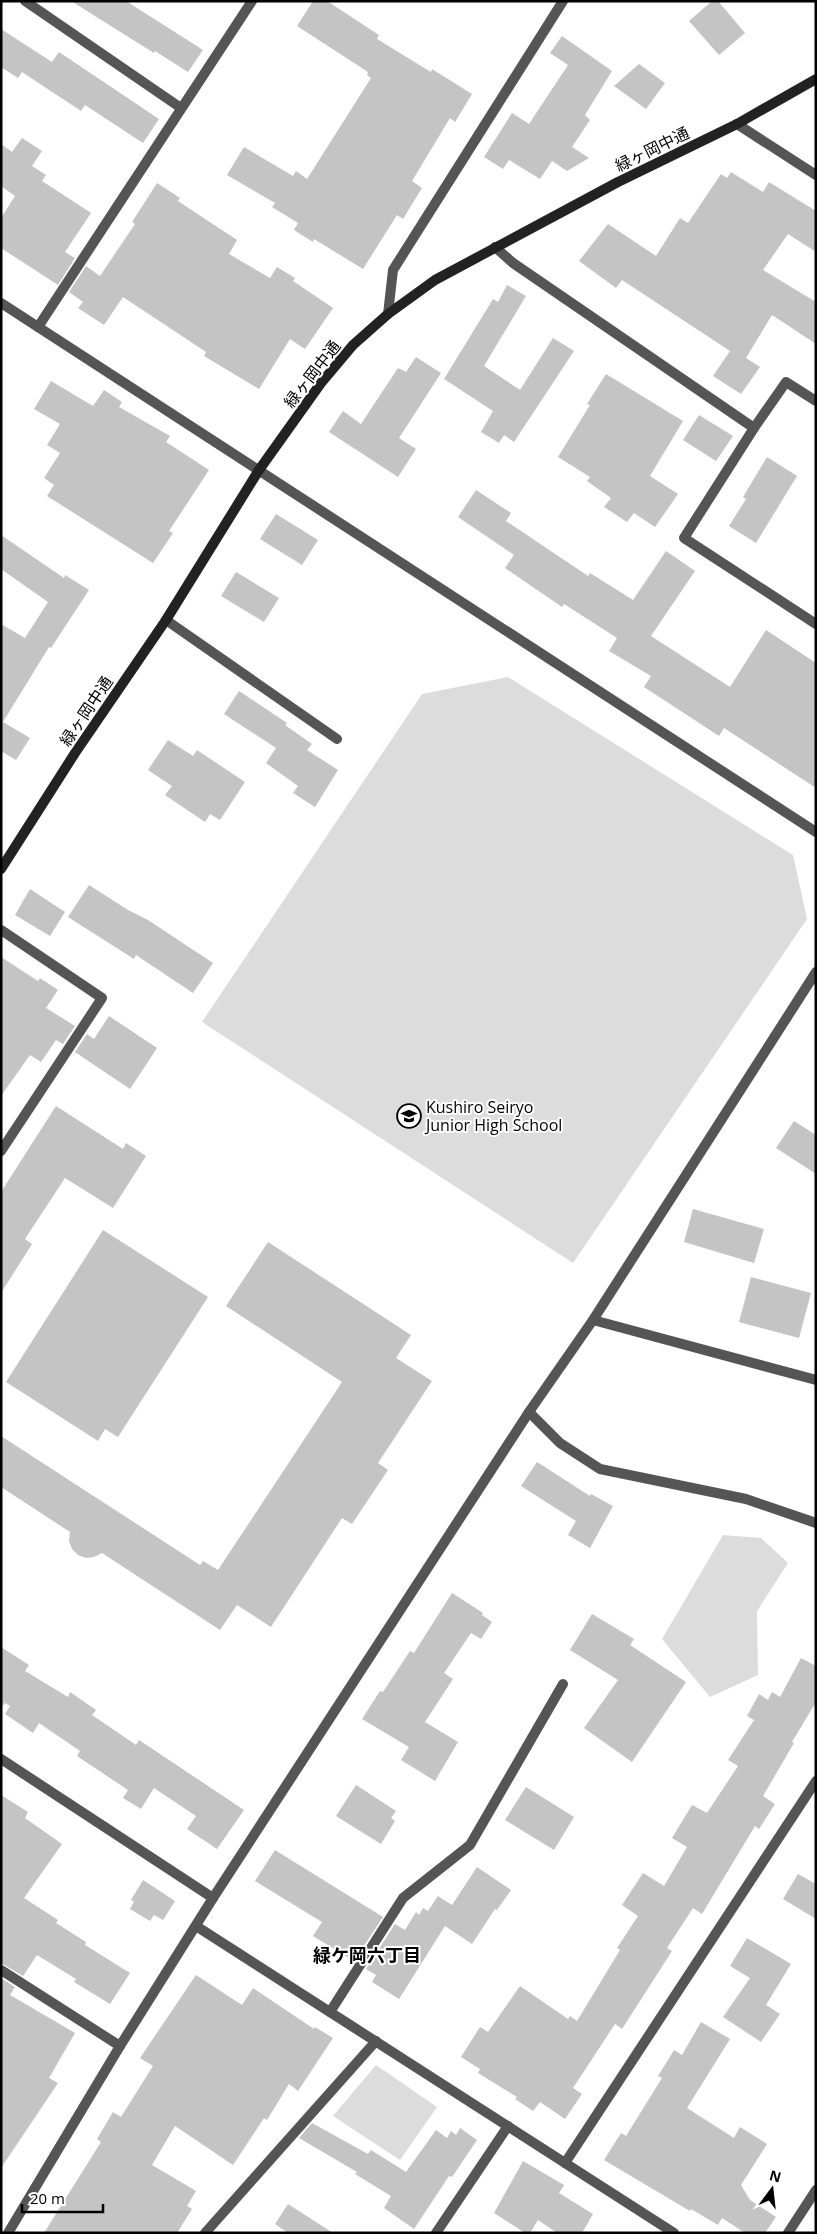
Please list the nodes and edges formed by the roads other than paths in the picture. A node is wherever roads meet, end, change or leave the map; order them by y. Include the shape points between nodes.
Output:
1 (25, 1) edge
2 (252, 1) edge
3 (563, 1) edge
4 (816, 79) edge
5 (181, 108) junction
6 (737, 124) junction
7 (816, 175) edge
8 (495, 247) junction
9 (1, 303) edge
10 (388, 314) junction
11 (38, 327) junction
12 (816, 401) edge
13 (754, 428) junction
14 (259, 470) junction
15 (166, 620) junction
16 (816, 624) edge
17 (337, 739) dead end
18 (816, 832) edge
19 (1, 868) edge
20 (1, 930) edge
21 (816, 972) edge
22 (1, 1151) edge
23 (593, 1320) junction
24 (816, 1380) edge
25 (529, 1412) junction
26 (816, 1523) edge
27 (562, 1684) dead end
28 (1, 1759) edge
29 (816, 1782) edge
30 (213, 1898) junction
31 (196, 1926) junction
32 (1, 1970) edge
33 (330, 2012) junction
34 (376, 2041) junction
35 (120, 2046) junction
36 (508, 2126) junction
37 (565, 2163) junction
38 (816, 2190) edge
39 (8, 2233) edge
40 (205, 2233) edge
41 (436, 2233) edge
42 (674, 2233) edge
43 (788, 2233) edge

1 - 5 street
2 - 5 street
3 - 10 street via 394,270
4 - 6 street, 緑ヶ岡中通
5 - 11 street
6 - 7 street
6 - 8 street, 緑ヶ岡中通
8 - 10 street, 緑ヶ岡中通 via 435,280
8 - 13 street via 513,263
9 - 11 street
10 - 14 street, 緑ヶ岡中通 via 353,345 321,383
11 - 14 street
12 - 13 street via 786,382
13 - 16 street via 684,538
14 - 15 street, 緑ヶ岡中通
14 - 18 street
15 - 17 street
15 - 19 street, 緑ヶ岡中通
20 - 22 street via 102,998
21 - 23 street
23 - 24 street
23 - 25 street
25 - 26 street via 560,1443 600,1469 746,1499
25 - 30 street
27 - 33 street via 470,1845 402,1898
28 - 30 street
29 - 37 street
30 - 31 street
31 - 33 street
31 - 35 street
32 - 35 street
33 - 34 street
34 - 36 street
34 - 40 street
35 - 39 street
36 - 37 street
36 - 41 street
37 - 42 street
38 - 43 street

